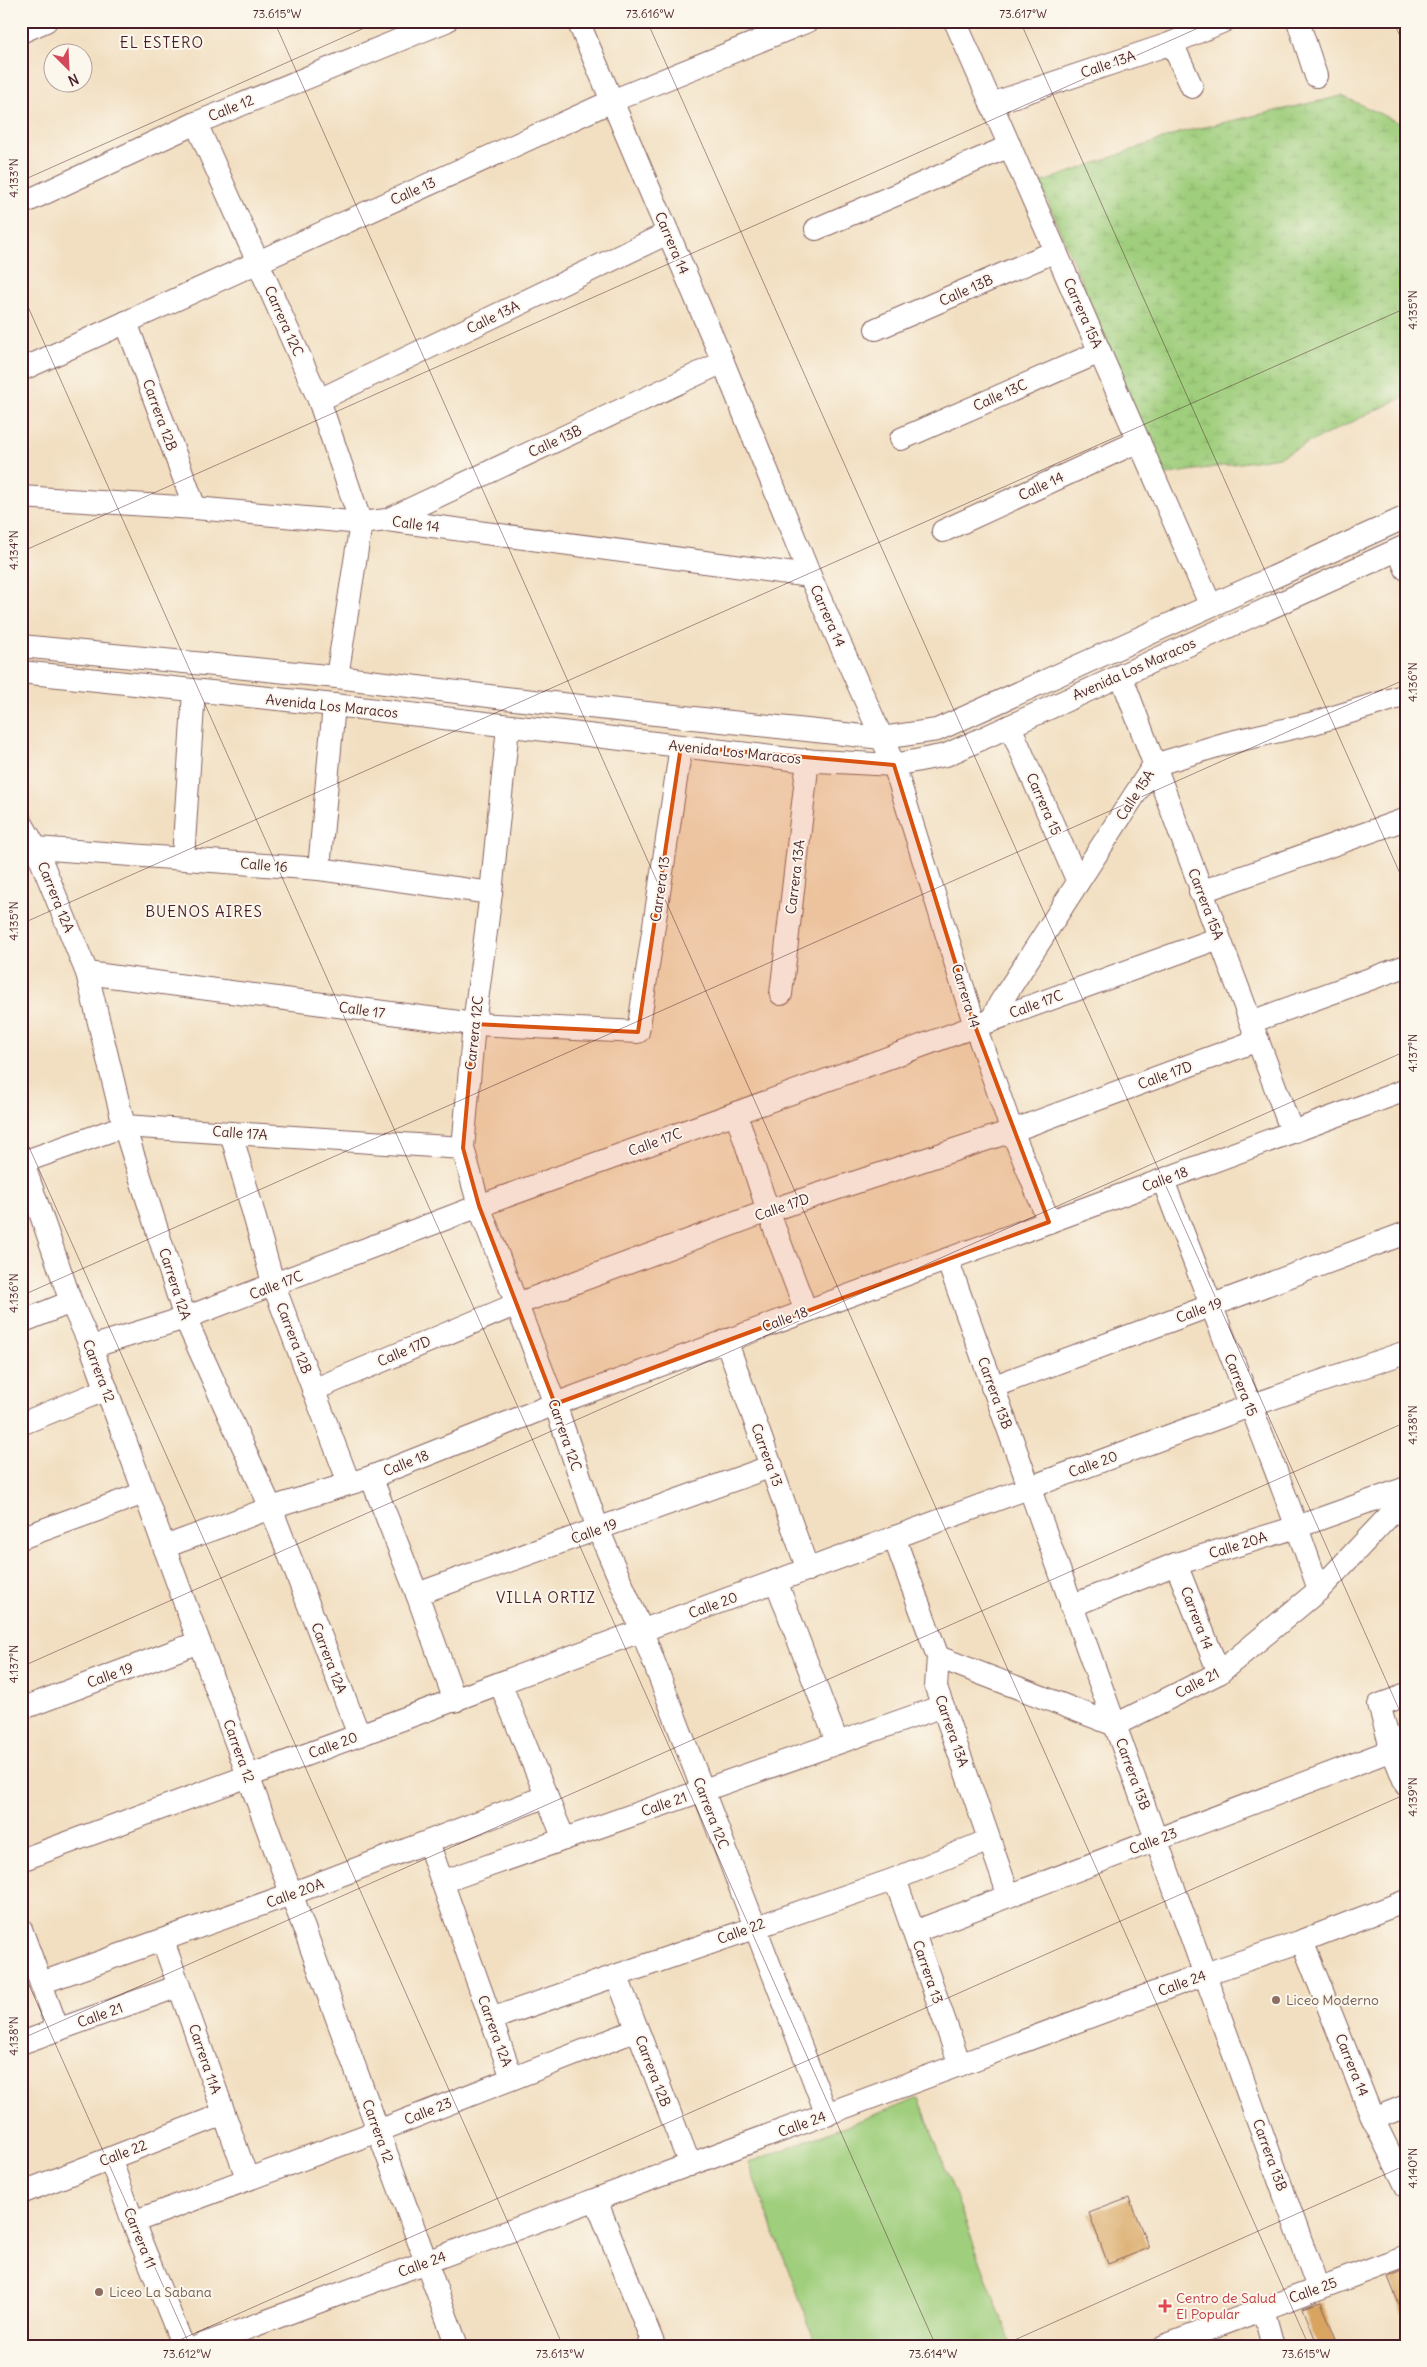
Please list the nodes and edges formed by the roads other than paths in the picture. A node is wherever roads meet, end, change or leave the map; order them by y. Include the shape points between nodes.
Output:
1 (46, 21) edge
2 (446, 21) edge
3 (578, 21) edge
4 (808, 21) edge
5 (955, 21) edge
6 (1224, 21) edge
7 (1298, 21) edge
8 (21, 32) edge
9 (1172, 43) junction
10 (1316, 76) dead end
11 (1192, 87) dead end
12 (612, 101) junction
13 (991, 104) junction
14 (196, 122) junction
15 (1010, 146) junction
16 (21, 204) edge
17 (816, 229) dead end
18 (668, 233) junction
19 (1056, 251) junction
20 (258, 262) junction
21 (126, 322) junction
22 (876, 329) dead end
23 (1100, 352) junction
24 (723, 362) junction
25 (21, 370) edge
26 (319, 400) junction
27 (901, 439) dead end
28 (1139, 441) junction
29 (21, 497) edge
30 (195, 508) junction
31 (1406, 517) edge
32 (387, 520) junction
33 (361, 523) junction
34 (943, 530) dead end
35 (1403, 555) edge
36 (810, 576) junction
37 (1210, 604) junction
38 (21, 646) edge
39 (21, 672) edge
40 (1120, 675) junction
41 (337, 677) junction
42 (194, 691) junction
43 (1406, 695) edge
44 (334, 704) junction
45 (1010, 726) junction
46 (508, 727) junction
47 (882, 738) junction
48 (681, 746) junction
49 (808, 760) junction
50 (894, 765) junction
51 (1154, 766) junction
52 (1406, 819) edge
53 (21, 822) edge
54 (36, 848) junction
55 (182, 858) junction
56 (319, 870) junction
57 (1078, 882) junction
58 (1200, 892) junction
59 (490, 894) junction
60 (1219, 938) junction
61 (1406, 966) edge
62 (87, 973) junction
63 (782, 994) dead end
64 (983, 1023) junction
65 (474, 1024) junction
66 (1254, 1031) junction
67 (638, 1032) joint
68 (1406, 1090) edge
69 (736, 1113) junction
70 (124, 1126) junction
71 (1012, 1131) junction
72 (231, 1132) junction
73 (1292, 1132) junction
74 (463, 1148) junction
75 (22, 1159) edge
76 (1163, 1180) junction
77 (29, 1205) edge
78 (479, 1206) junction
79 (768, 1211) junction
80 (1049, 1222) junction
81 (1406, 1233) edge
82 (947, 1259) junction
83 (274, 1286) junction
84 (71, 1302) junction
85 (517, 1304) junction
86 (1209, 1306) junction
87 (806, 1311) junction
88 (185, 1318) junction
89 (21, 1322) edge
90 (726, 1340) junction
91 (91, 1347) junction
92 (1406, 1352) edge
93 (992, 1387) junction
94 (107, 1390) junction
95 (313, 1390) junction
96 (555, 1404) junction
97 (1250, 1406) junction
98 (21, 1424) edge
99 (772, 1466) junction
100 (371, 1477) junction
101 (349, 1483) junction
102 (1030, 1487) junction
103 (1406, 1488) edge
104 (144, 1493) junction
105 (1406, 1498) edge
106 (271, 1508) junction
107 (1298, 1527) junction
108 (598, 1529) junction
109 (894, 1537) junction
110 (21, 1538) edge
111 (164, 1547) junction
112 (1176, 1564) junction
113 (808, 1570) junction
114 (776, 1581) junction
115 (1319, 1590) junction
116 (417, 1594) junction
117 (1071, 1606) junction
118 (642, 1631) junction
119 (199, 1642) junction
120 (938, 1657) junction
121 (1219, 1673) junction
122 (500, 1683) junction
123 (1406, 1694) edge
124 (455, 1701) junction
125 (943, 1706) junction
126 (21, 1709) edge
127 (1115, 1725) junction
128 (359, 1735) junction
129 (837, 1742) junction
130 (1392, 1750) junction
131 (248, 1776) junction
132 (1406, 1785) edge
133 (703, 1791) junction
134 (547, 1796) junction
135 (564, 1839) junction
136 (989, 1840) junction
137 (1156, 1840) junction
138 (428, 1842) junction
139 (21, 1860) edge
140 (895, 1879) junction
141 (442, 1882) junction
142 (291, 1894) junction
143 (1009, 1896) junction
144 (1406, 1901) edge
145 (754, 1926) junction
146 (21, 1929) edge
147 (914, 1932) junction
148 (163, 1940) junction
149 (1302, 1941) junction
150 (1205, 1974) junction
151 (617, 1977) junction
152 (41, 1983) junction
153 (179, 1986) junction
154 (491, 2019) junction
155 (58, 2030) junction
156 (638, 2030) junction
157 (21, 2043) edge
158 (960, 2065) junction
159 (512, 2078) junction
160 (1406, 2106) edge
161 (224, 2114) junction
162 (826, 2115) junction
163 (1373, 2119) junction
164 (378, 2131) junction
165 (110, 2158) junction
166 (690, 2165) junction
167 (247, 2178) junction
168 (1406, 2186) edge
169 (21, 2193) edge
170 (596, 2200) junction
171 (133, 2222) junction
172 (1406, 2256) edge
173 (426, 2263) junction
174 (1318, 2288) junction
175 (1263, 2309) junction
176 (650, 2345) edge
177 (183, 2346) edge
178 (198, 2346) edge
179 (457, 2346) edge
180 (1164, 2346) edge
181 (1273, 2346) edge

1 - 8 street
2 - 14 street, Calle 12
3 - 12 street, Carrera 14
4 - 12 street, Calle 13
5 - 13 street, Carrera 15A
6 - 9 street, Calle 13A
7 - 10 street
9 - 11 street
9 - 13 street, Calle 13A
12 - 18 street, Carrera 14
12 - 20 street, Calle 13
13 - 15 street, Carrera 15A
14 - 16 street, Calle 12
14 - 20 street, Carrera 12C
15 - 17 street
15 - 19 street, Carrera 15A
18 - 24 street, Carrera 14
18 - 26 street, Calle 13A
19 - 22 street, Calle 13B
19 - 23 street, Carrera 15A
20 - 21 street, Calle 13
20 - 26 street, Carrera 12C
21 - 25 street, Calle 13
21 - 30 street, Carrera 12B
23 - 27 street, Calle 13C
23 - 28 street, Carrera 15A
24 - 32 street, Calle 13B
24 - 36 street, Carrera 14
26 - 33 street, Carrera 12C
28 - 34 street, Calle 14
28 - 37 street, Carrera 15A
29 - 30 street, Calle 14
30 - 33 street, Calle 14
31 - 37 street, Avenida Los Maracos
32 - 33 street, Calle 14
32 - 36 street, Calle 14
33 - 41 street
35 - 40 street, Avenida Los Maracos
36 - 47 street, Carrera 14
37 - 47 street, Avenida Los Maracos via 937,730
38 - 41 street, Avenida Los Maracos
39 - 42 street, Avenida Los Maracos
40 - 45 street, Avenida Los Maracos
40 - 51 street, Carrera 15A
41 - 47 street, Avenida Los Maracos
42 - 44 street, Avenida Los Maracos
42 - 55 street
43 - 51 street, Calle 15A
44 - 46 street, Avenida Los Maracos
44 - 56 street
45 - 50 street, Avenida Los Maracos via 946,755
45 - 57 street, Carrera 15
46 - 48 street, Avenida Los Maracos
46 - 59 street, Carrera 12C
47 - 50 street, Carrera 14
48 - 49 street, Avenida Los Maracos
48 - 67 street, Carrera 13
49 - 50 street, Avenida Los Maracos
49 - 63 street, Carrera 13A
50 - 64 street, Carrera 14
51 - 57 street, Calle 15A
51 - 58 street, Carrera 15A
52 - 58 street
53 - 54 street, Carrera 12A
54 - 55 street, Calle 16
54 - 62 street, Carrera 12A
55 - 56 street, Calle 16
56 - 59 street, Calle 16
57 - 64 street, Calle 15A via 1000,1003
58 - 60 street, Carrera 15A
59 - 65 street, Carrera 12C
60 - 64 street, Calle 17C
60 - 66 street, Carrera 15A
61 - 66 street, Calle 17D
62 - 65 street, Calle 17
62 - 70 street, Carrera 12A
64 - 69 street, Calle 17C
64 - 71 street, Carrera 14
65 - 67 street, Calle 17
65 - 74 street, Carrera 12C
66 - 71 street, Calle 17D
66 - 73 street, Carrera 15A
68 - 73 street, Calle 18
69 - 78 street, Calle 17C
69 - 79 street
70 - 72 street, Calle 17A
70 - 75 street, Calle 17A
70 - 88 street, Carrera 12A
71 - 79 street, Calle 17D
71 - 80 street, Carrera 14
72 - 74 street, Calle 17A
72 - 83 street, Carrera 12B
73 - 76 street, Calle 18
74 - 78 street, Carrera 12C
75 - 77 street, Carrera 12
76 - 80 street, Calle 18
76 - 86 street, Carrera 15
77 - 84 street, Carrera 12
78 - 83 street, Calle 17C
78 - 85 street, Carrera 12C
79 - 85 street, Calle 17D
79 - 87 street
80 - 82 street, Calle 18
81 - 86 street, Calle 19
82 - 87 street, Calle 18
82 - 93 street, Carrera 13B
83 - 88 street, Calle 17C
83 - 95 street, Carrera 12B
84 - 89 street
84 - 91 street, Carrera 12
85 - 95 street, Calle 17D
85 - 96 street, Carrera 12C
86 - 93 street, Calle 19
86 - 97 street, Carrera 15
87 - 90 street, Calle 18
88 - 91 street, Calle 17C
88 - 106 street, Carrera 12A
90 - 96 street, Calle 18
90 - 99 street, Carrera 13
91 - 94 street, Carrera 12
92 - 97 street, Calle 20
93 - 102 street, Carrera 13B
94 - 98 street
94 - 104 street, Carrera 12
95 - 101 street, Carrera 12B
96 - 100 street, Calle 18
96 - 108 street, Carrera 12C
97 - 102 street, Calle 20
97 - 107 street, Carrera 15
99 - 108 street, Calle 19
99 - 113 street, Carrera 13
100 - 101 street, Calle 18
100 - 116 street
101 - 106 street, Calle 18
102 - 109 street, Calle 20
102 - 117 street, Carrera 13B
103 - 107 street, Calle 20A
104 - 110 street
104 - 111 street, Carrera 12
105 - 115 street, Calle 21
106 - 111 street, Calle 18
106 - 128 street, Carrera 12A
107 - 112 street, Calle 20A
107 - 115 street, Carrera 15
108 - 116 street, Calle 19
108 - 118 street, Carrera 12C
109 - 113 street, Calle 20
109 - 120 street, Carrera 13A
111 - 119 street, Carrera 12
112 - 117 street, Calle 20A
112 - 121 street, Carrera 14
113 - 114 street, Calle 20
114 - 118 street, Calle 20
114 - 129 street
115 - 121 street, Calle 21
116 - 124 street
117 - 127 street, Carrera 13B
118 - 122 street, Calle 20
118 - 133 street, Carrera 12C
119 - 126 street, Calle 19
119 - 131 street, Carrera 12
120 - 125 street, Carrera 13A via 936,1687
120 - 127 street
121 - 127 street, Calle 21
122 - 124 street, Calle 20
122 - 134 street
123 - 130 street via 1379,1705
124 - 128 street, Calle 20
125 - 129 street, Calle 21
125 - 136 street, Carrera 13A
127 - 137 street, Carrera 13B
128 - 131 street, Calle 20
129 - 133 street, Calle 21
130 - 132 street
130 - 137 street, Calle 23
131 - 139 street, Calle 20
131 - 142 street, Carrera 12
133 - 135 street, Calle 21
133 - 145 street, Carrera 12C
134 - 135 street
134 - 138 street, Calle 20A
135 - 141 street, Calle 21
136 - 140 street, Calle 22
136 - 143 street, Carrera 13A
137 - 143 street, Calle 23
137 - 150 street, Carrera 13B
138 - 141 street, Carrera 12A
138 - 142 street, Calle 20A
140 - 145 street, Calle 22
140 - 147 street, Carrera 13
141 - 154 street, Carrera 12A
142 - 148 street, Calle 20A
142 - 164 street, Carrera 12
143 - 147 street, Calle 23
144 - 149 street, Calle 24
145 - 151 street, Calle 22
145 - 162 street, Carrera 12C
146 - 152 street
147 - 158 street, Carrera 13
148 - 152 street, Calle 20A
148 - 153 street, Carrera 11A
149 - 150 street, Calle 24
149 - 163 street, Carrera 14
150 - 158 street, Calle 24
150 - 174 street, Carrera 13B
151 - 154 street, Calle 22
151 - 156 street, Carrera 12B
152 - 155 street
153 - 155 street, Calle 21
153 - 161 street, Carrera 11A
154 - 159 street, Carrera 12A
155 - 157 street, Calle 21
156 - 159 street, Calle 23
156 - 166 street, Carrera 12B
158 - 162 street, Calle 24
159 - 164 street, Calle 23
160 - 163 street
161 - 165 street, Calle 22
161 - 167 street, Carrera 11A
162 - 166 street, Calle 24
163 - 168 street, Carrera 14
164 - 167 street, Calle 23
164 - 173 street, Carrera 12
165 - 169 street, Calle 22
165 - 171 street, Carrera 11
166 - 170 street, Calle 24
167 - 171 street, Calle 23
170 - 173 street, Calle 24
170 - 176 street
171 - 177 street, Carrera 11
172 - 174 street, Calle 25
173 - 178 street, Calle 24
173 - 179 street, Carrera 12
174 - 175 street, Calle 25
175 - 180 street, Calle 25
175 - 181 street

